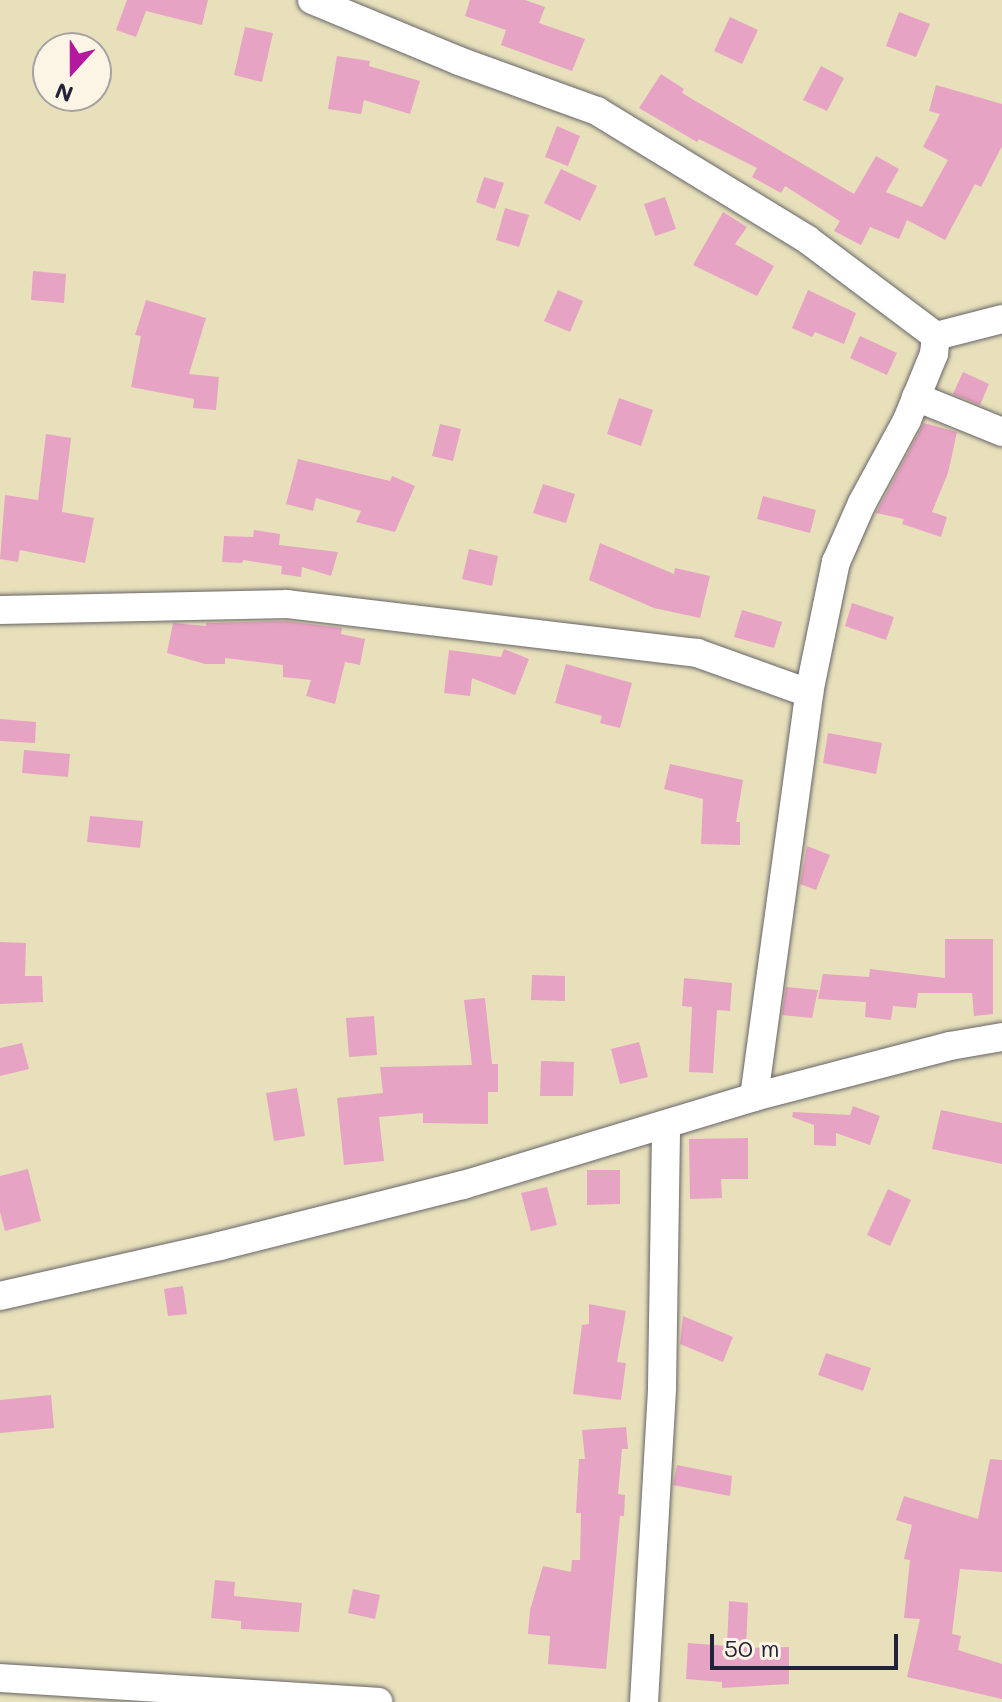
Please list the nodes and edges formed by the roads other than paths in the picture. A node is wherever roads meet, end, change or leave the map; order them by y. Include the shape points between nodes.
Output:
1 (312, 0) edge
2 (1002, 319) edge
3 (936, 336) junction
4 (916, 397) junction
5 (1002, 432) edge
6 (0, 610) edge
7 (809, 693) junction
8 (1002, 1037) edge
9 (754, 1097) junction
10 (666, 1125) junction
11 (0, 1296) edge
12 (0, 1678) edge
13 (378, 1702) edge
14 (644, 1702) edge

1 - 3 street via 597,111 808,240
2 - 3 street
3 - 4 street
4 - 5 street
4 - 7 street via 836,562
6 - 7 street via 287,604 697,653
7 - 9 street
8 - 9 street
9 - 10 street
10 - 11 street via 463,1185
10 - 14 street via 662,1387
12 - 13 street

